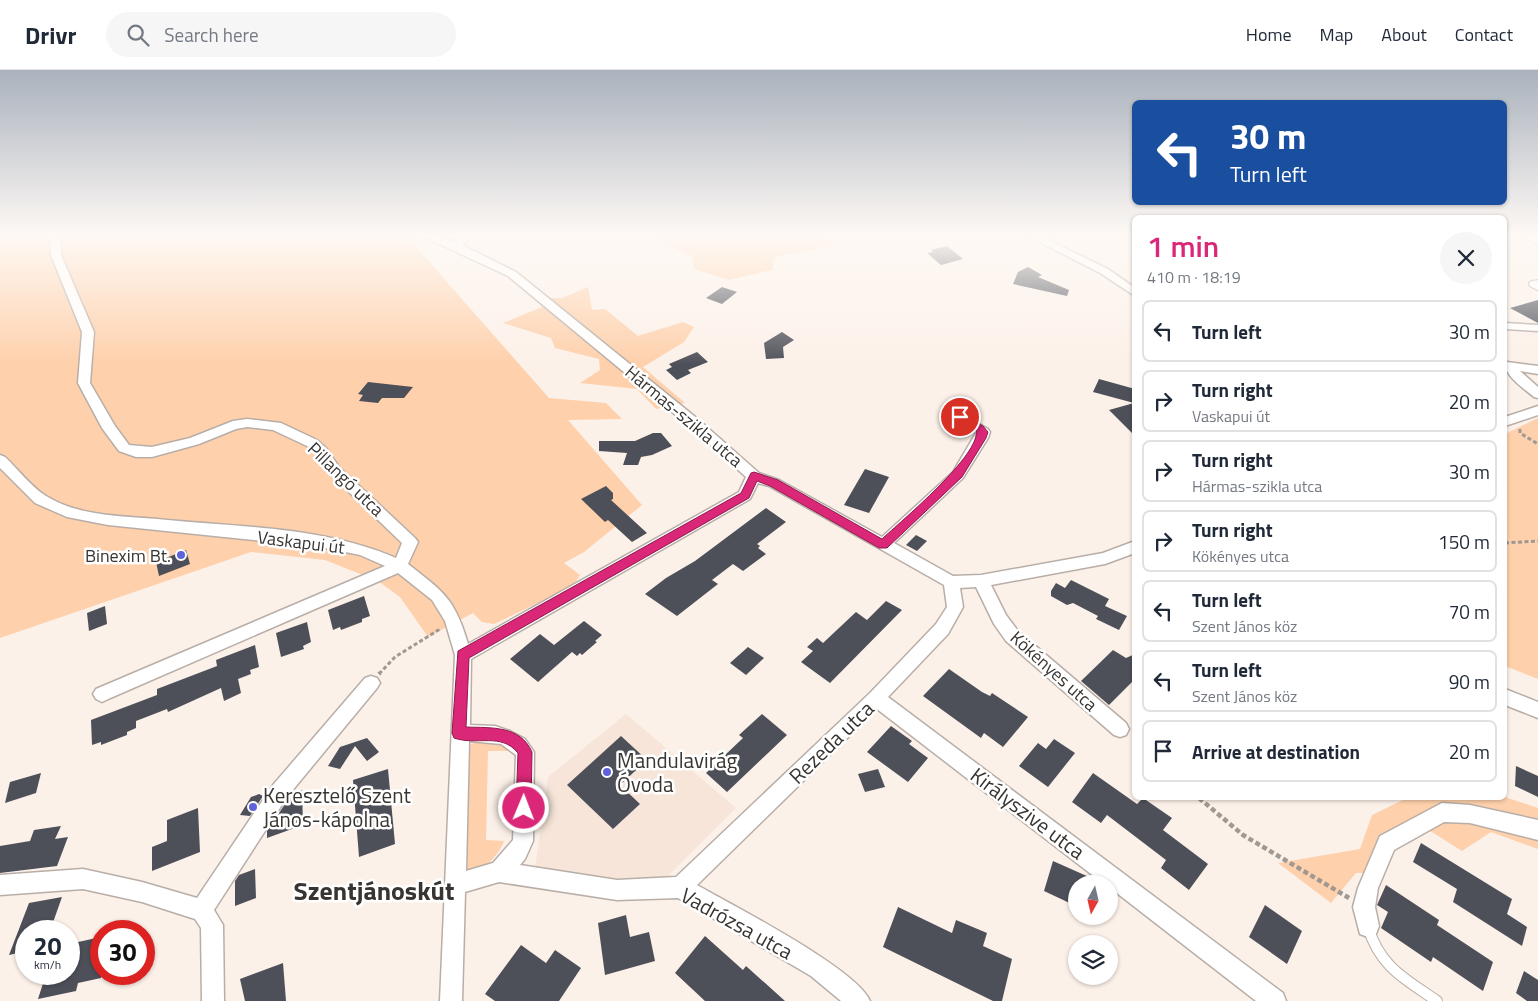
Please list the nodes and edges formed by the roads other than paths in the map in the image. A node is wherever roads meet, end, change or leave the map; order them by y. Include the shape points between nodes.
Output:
1 (66, 278) edge
2 (517, 278) edge
3 (1114, 278) edge
4 (1538, 283) edge
5 (1538, 287) edge
6 (1132, 291) edge
7 (1507, 315) edge
8 (1507, 326) edge
9 (1521, 326) junction
10 (1538, 328) edge
11 (1509, 367) edge
12 (1538, 370) edge
13 (1538, 394) edge
14 (1538, 410) edge
15 (960, 417) dead end
16 (1507, 422) edge
17 (0, 460) edge
18 (754, 476) junction
19 (883, 545) junction
20 (1132, 548) edge
21 (400, 566) junction
22 (981, 581) junction
23 (951, 582) junction
24 (463, 655) junction
25 (371, 683) road end
26 (102, 694) dead end
27 (876, 698) junction
28 (1507, 698) edge
29 (1538, 710) edge
30 (1120, 729) dead end
31 (459, 733) junction
32 (1538, 830) edge
33 (498, 872) junction
34 (0, 885) edge
35 (454, 885) junction
36 (680, 887) junction
37 (202, 910) junction
38 (1366, 916) joint
39 (213, 1001) edge
40 (451, 1001) edge
41 (859, 1001) edge
42 (1276, 1001) edge
43 (1437, 1001) edge

1 - 21 street, Pillangó utca via 88,332 84,383 124,448 152,452 247,422 292,432 321,451 334,470 410,542
2 - 18 street, Hármas-szikla utca
3 - 6 street
4 - 5 lane via 1532,284
7 - 9 street
8 - 9 street
9 - 10 street
11 - 12 street
11 - 13 street
14 - 16 street
15 - 19 street via 980,428 981,438 958,475
17 - 21 street, Vaskapui út via 40,499 67,512 108,520 321,541 362,550
18 - 19 street via 774,483
18 - 24 street, Hármas-szikla utca via 745,495
19 - 23 street
20 - 22 street via 1105,558
21 - 24 street, Vaskapui út via 438,596 453,620
21 - 26 street
22 - 23 street
22 - 30 street, Kökényes utca via 1012,636
23 - 27 street, Rezeda utca via 953,614
24 - 31 street, Vaskapui út
25 - 37 street via 280,790
27 - 36 street, Rezeda utca
27 - 42 street, Királyszive utca
28 - 29 street
31 - 33 street via 501,734 518,742 525,752 523,841 518,852
31 - 35 street, Vaskapui út
32 - 38 street via 1470,814 1442,812 1387,843 1368,888
33 - 35 street, Vadrózsa utca
33 - 36 street, Vadrózsa utca via 617,890
34 - 37 street via 83,879
35 - 40 street, Vaskapui út
36 - 41 street, Vadrózsa utca via 819,968
37 - 39 street via 212,925
38 - 43 lane via 1377,953 1384,964

